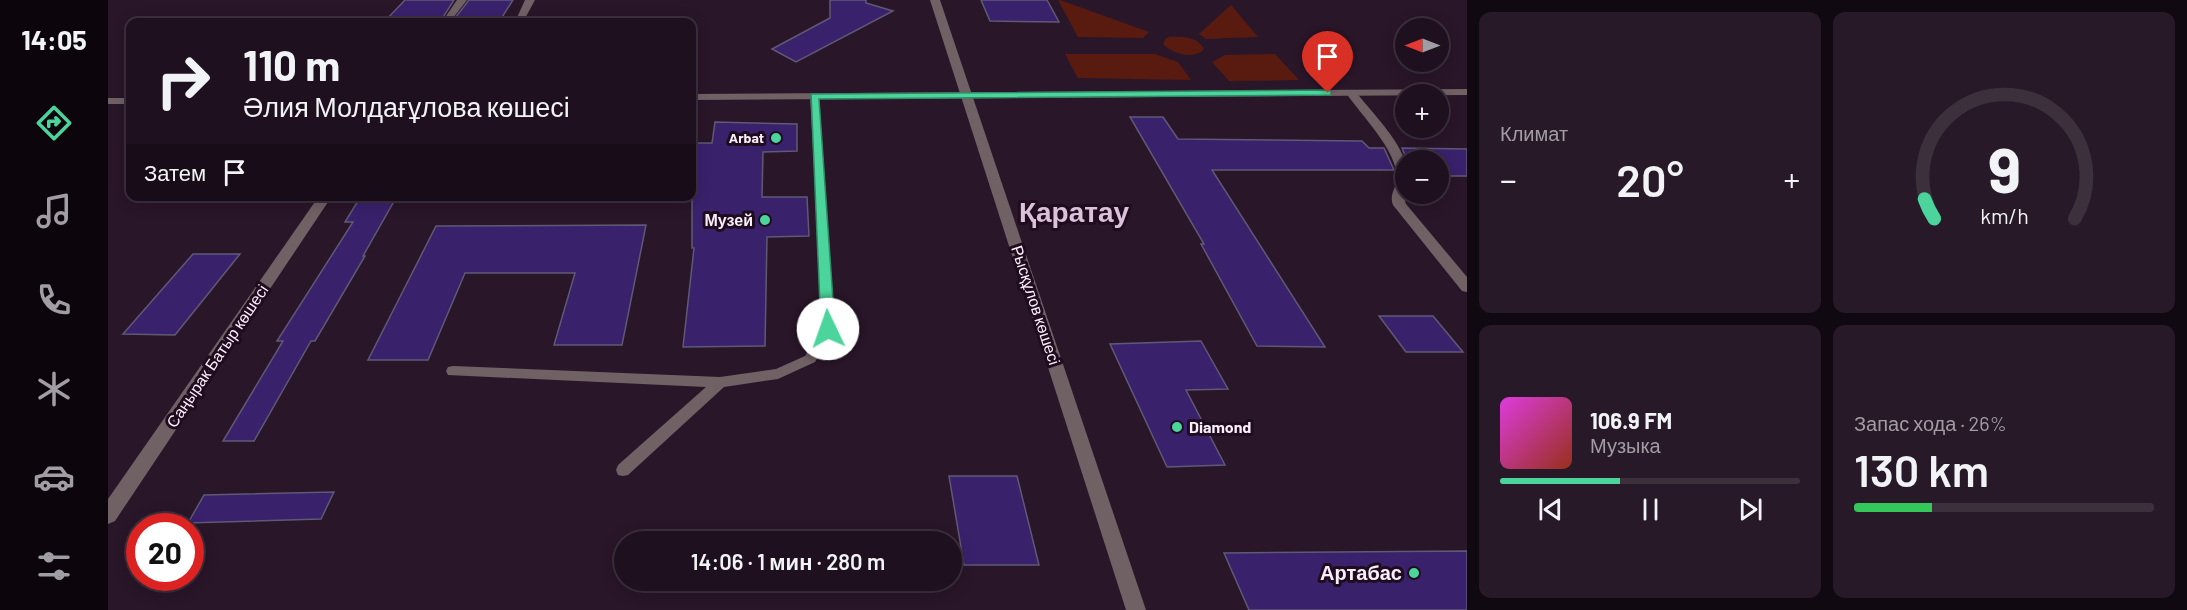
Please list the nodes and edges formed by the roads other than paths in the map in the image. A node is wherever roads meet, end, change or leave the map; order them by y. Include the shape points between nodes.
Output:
1 (462, 0) edge
2 (531, 0) edge
3 (934, 0) edge
4 (449, 18) edge
5 (521, 18) edge
6 (1467, 92) edge
7 (1351, 93) junction
8 (966, 94) junction
9 (814, 96) junction
10 (696, 97) edge
11 (108, 101) edge
12 (126, 101) edge
13 (323, 201) edge
14 (1467, 287) edge
15 (453, 371) dead end
16 (720, 382) junction
17 (623, 470) dead end
18 (108, 515) edge
19 (1136, 610) edge

1 - 4 street
2 - 5 street
3 - 8 street, Рысқұлов көшесі
6 - 7 street
7 - 8 street
7 - 14 street via 1396,152 1402,178 1397,197 1400,205
8 - 9 street
8 - 19 street, Рысқұлов көшесі
9 - 10 street
9 - 16 lane via 828,329 810,359 778,374
11 - 12 street
13 - 18 street, Саңырак Батыр көшесі
15 - 16 lane
16 - 17 lane

